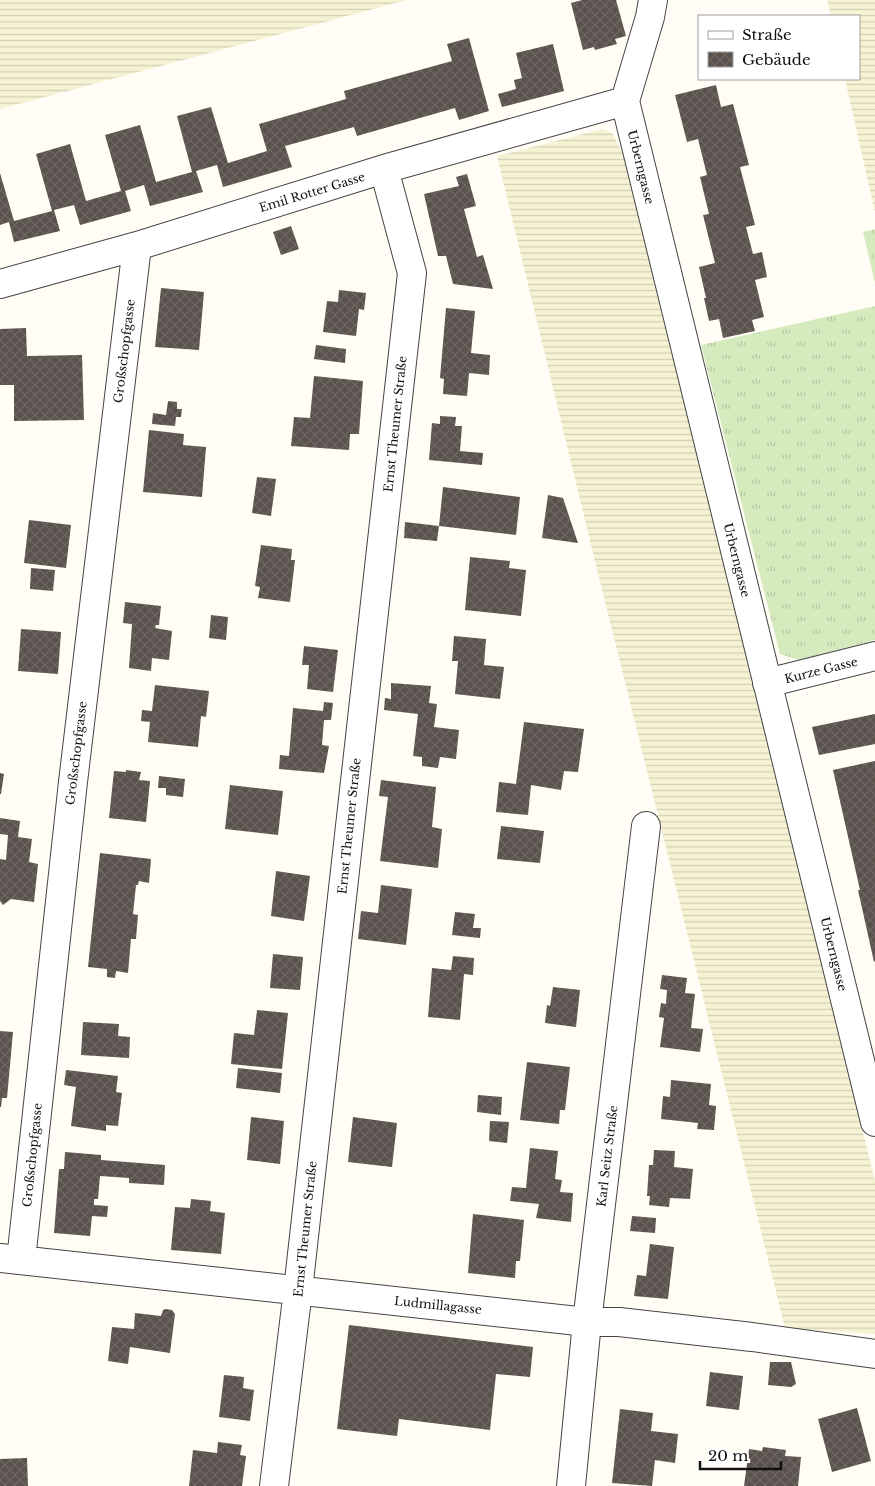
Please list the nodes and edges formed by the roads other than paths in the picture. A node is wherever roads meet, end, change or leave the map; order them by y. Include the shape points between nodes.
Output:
1 (652, 0) edge
2 (625, 101) junction
3 (384, 169) junction
4 (138, 246) junction
5 (0, 284) edge
6 (875, 656) edge
7 (767, 683) junction
8 (646, 826) dead end
9 (875, 1122) edge
10 (10, 1259) edge
11 (298, 1290) junction
12 (587, 1322) junction
13 (875, 1354) edge
14 (274, 1486) edge
15 (571, 1486) edge

1 - 2 street
2 - 3 street, Emil Rotter Gasse
2 - 7 street, Urberngasse
3 - 4 street, Emil Rotter Gasse
3 - 11 street, Ernst Theumer Straße via 412,273
4 - 5 street, Emil Rotter Gasse
4 - 10 street, Großschopfgasse
6 - 7 street, Kurze Gasse
7 - 9 street, Urberngasse
8 - 12 street, Karl Seitz Straße
10 - 11 street, Ludmillagasse
11 - 12 street, Ludmillagasse
11 - 14 street, Ernst Theumer Straße
12 - 13 street, Ludmillagasse via 619,1322
12 - 15 street, Karl Seitz Straße

